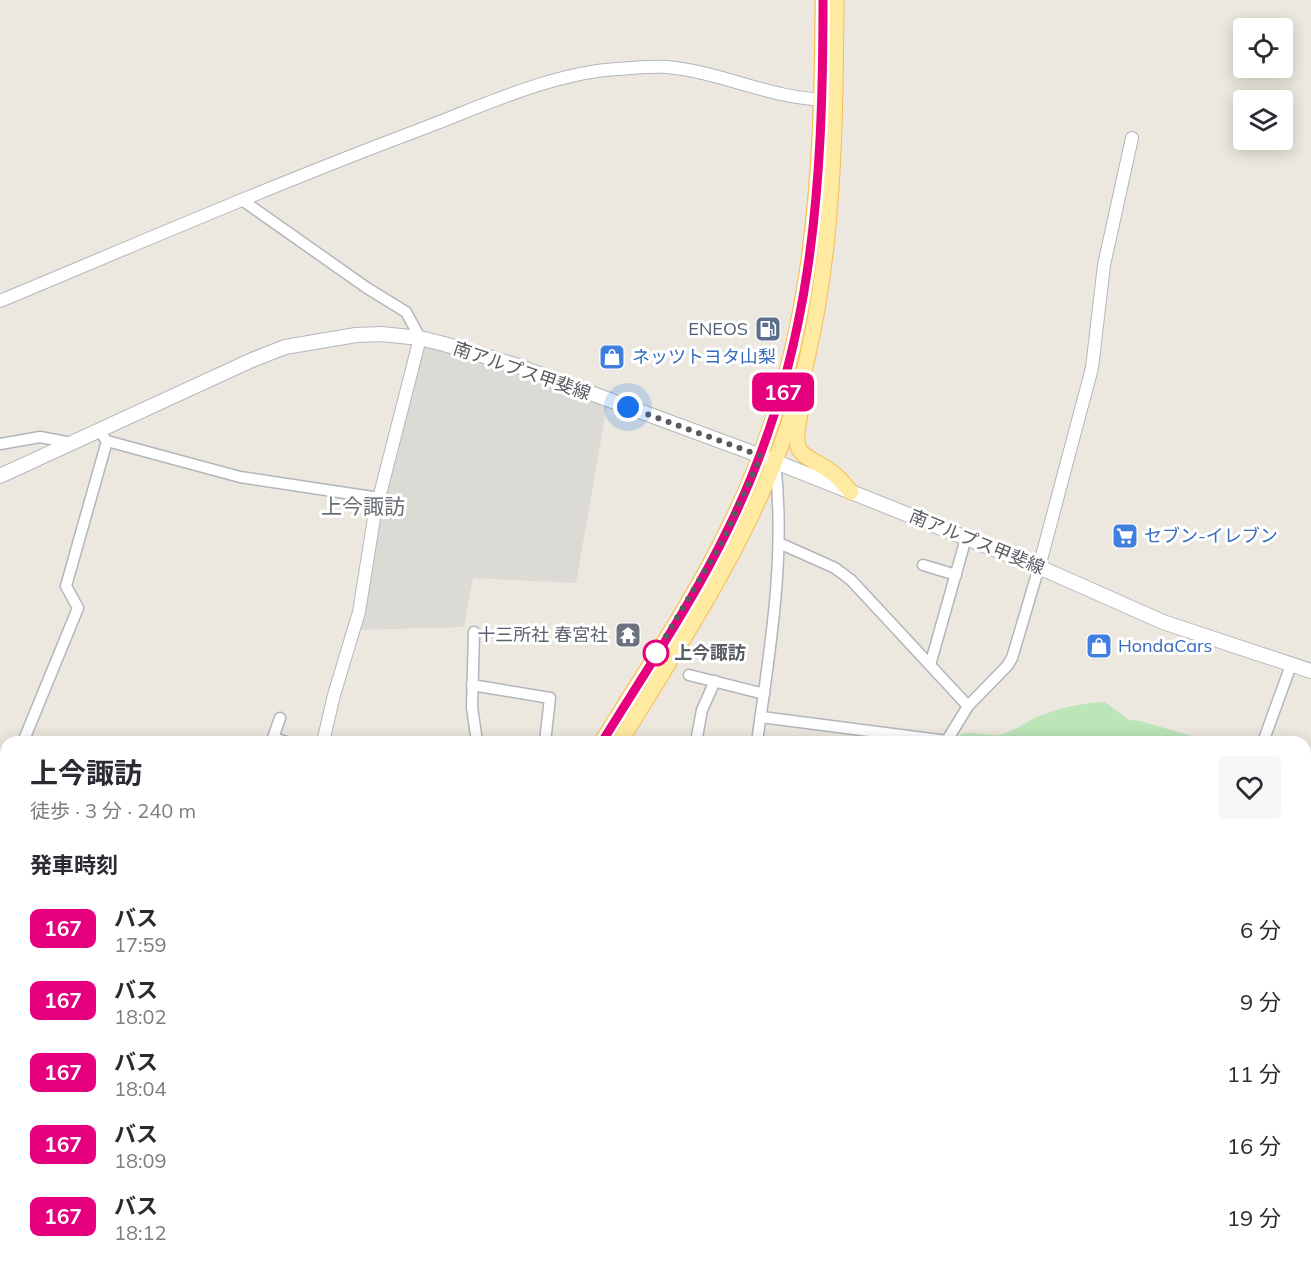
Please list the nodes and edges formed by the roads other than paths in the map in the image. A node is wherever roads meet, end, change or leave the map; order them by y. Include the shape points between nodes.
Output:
1 (823, 0) edge
2 (836, 0) edge
3 (829, 25) junction
4 (828, 100) junction
5 (1132, 138) dead end
6 (242, 200) junction
7 (0, 302) edge
8 (813, 332) junction
9 (420, 338) junction
10 (98, 430) junction
11 (107, 441) junction
12 (70, 443) junction
13 (0, 444) edge
14 (768, 459) junction
15 (0, 476) edge
16 (850, 492) junction
17 (379, 498) junction
18 (966, 538) junction
19 (779, 543) junction
20 (923, 565) dead end
21 (1039, 567) junction
22 (956, 574) junction
23 (474, 632) dead end
24 (930, 665) junction
25 (1291, 665) junction
26 (1311, 671) edge
27 (689, 675) dead end
28 (715, 681) junction
29 (472, 685) junction
30 (764, 694) junction
31 (968, 706) junction
32 (761, 717) junction
33 (280, 718) dead end
34 (25, 736) edge
35 (274, 736) edge
36 (324, 736) edge
37 (476, 736) edge
38 (546, 736) edge
39 (606, 736) edge
40 (624, 736) edge
41 (697, 736) edge
42 (758, 736) edge
43 (902, 736) edge
44 (950, 736) edge
45 (1265, 736) edge

1 - 3 main road
2 - 3 main road
3 - 4 main road
4 - 6 street via 785,97 666,67 571,76 453,117
4 - 8 main road via 826,243
4 - 14 main road via 810,267
5 - 21 street via 1104,265 1092,368
6 - 7 street
6 - 9 street via 406,312
8 - 14 main road via 786,433
8 - 16 main road via 811,368 797,442 809,461 834,474
9 - 10 main road, 南アルプス甲斐線 via 356,335 285,347
9 - 14 main road, 南アルプス甲斐線 via 515,365
9 - 17 street
10 - 11 street
10 - 12 main road, 南アルプス甲斐線
11 - 17 street via 240,477
11 - 34 street via 66,586 78,608
12 - 13 street via 40,437
12 - 15 main road, 南アルプス甲斐線
14 - 16 main road, 南アルプス甲斐線
14 - 19 street
14 - 39 main road via 706,571
14 - 40 main road via 729,560
16 - 18 main road, 南アルプス甲斐線
17 - 36 street via 359,612
18 - 21 main road, 南アルプス甲斐線
18 - 22 street
19 - 24 street via 835,568 851,580
19 - 30 street via 778,595
20 - 22 street
21 - 25 main road, 南アルプス甲斐線 via 1163,622
21 - 31 street via 1012,658
22 - 24 street
23 - 29 street
24 - 31 street
25 - 26 main road, 南アルプス甲斐線
25 - 45 street
27 - 28 street
28 - 30 street
28 - 41 street via 702,710
29 - 37 street
29 - 38 street via 550,698
30 - 32 street
31 - 44 street
32 - 42 street
32 - 43 street
33 - 35 street

